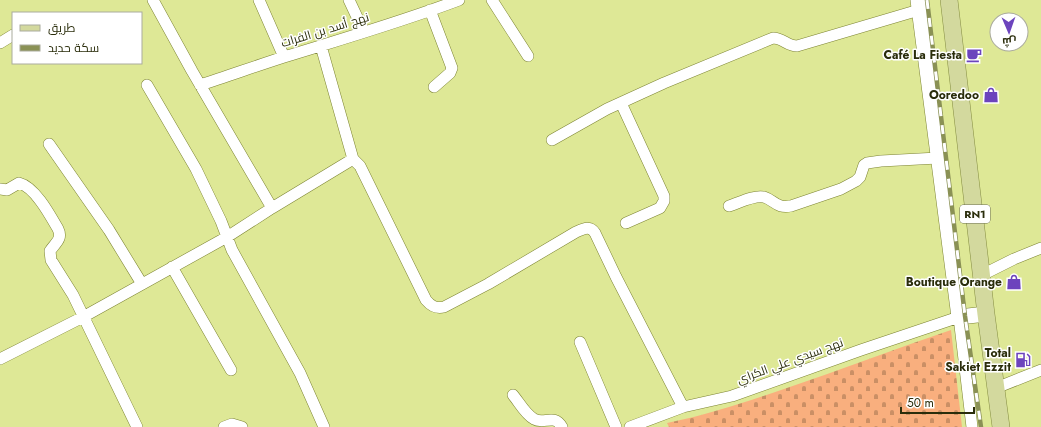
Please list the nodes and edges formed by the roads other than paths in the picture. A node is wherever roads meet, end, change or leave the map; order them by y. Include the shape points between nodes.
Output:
1 (153, 0) edge
2 (259, 0) edge
3 (349, 0) edge
4 (458, 0) edge
5 (492, 0) edge
6 (949, 0) edge
7 (918, 5) edge
8 (430, 10) junction
9 (364, 32) junction
10 (12, 36) edge
11 (0, 43) edge
12 (320, 46) junction
13 (528, 56) dead end
14 (284, 57) junction
15 (147, 85) dead end
16 (200, 85) junction
17 (434, 87) dead end
18 (621, 103) junction
19 (552, 140) dead end
20 (49, 144) dead end
21 (938, 158) junction
22 (353, 159) junction
23 (0, 189) edge
24 (729, 206) dead end
25 (272, 208) junction
26 (626, 223) dead end
27 (227, 237) junction
28 (1041, 248) edge
29 (172, 267) junction
30 (982, 275) junction
31 (142, 284) junction
32 (986, 314) junction
33 (83, 317) junction
34 (959, 317) junction
35 (580, 342) dead end
36 (0, 359) edge
37 (231, 370) dead end
38 (1041, 370) edge
39 (996, 388) junction
40 (513, 395) dead end
41 (683, 407) junction
42 (137, 427) edge
43 (224, 427) edge
44 (242, 427) edge
45 (324, 427) edge
46 (562, 427) edge
47 (616, 427) edge
48 (630, 427) edge
49 (972, 427) edge
50 (1001, 427) edge

1 - 16 street
2 - 14 street
3 - 9 street
4 - 8 street, نهج أسد بن الفرات
5 - 13 street
6 - 30 main road, RN1
7 - 18 street via 797,46 774,38
7 - 21 street
8 - 9 street, نهج أسد بن الفرات
8 - 17 street via 452,68
9 - 12 street, نهج أسد بن الفرات
10 - 11 street
12 - 14 street, نهج أسد بن الفرات
12 - 22 street
14 - 16 street, نهج أسد بن الفرات
15 - 27 street via 196,169
16 - 25 street
18 - 19 street
18 - 26 street via 664,196 660,208
20 - 31 street via 109,230
21 - 24 street via 867,163 856,181 791,206 783,207 758,197
21 - 34 street
22 - 25 street
22 - 41 street via 360,166 426,300 437,308 444,307 488,284 576,232 588,228 593,230
23 - 33 street via 4,191 19,183 23,184 34,193 53,220 60,235 50,251 51,260 73,295
25 - 27 street
27 - 29 street
27 - 45 street via 300,373
28 - 30 street
29 - 31 street
29 - 37 street
30 - 32 main road, RN1
31 - 33 street
32 - 34 street
32 - 39 main road, RN1
33 - 36 street
33 - 42 street
34 - 41 street, نهج سيدي علي الكراي via 732,396
34 - 49 street
35 - 47 street
38 - 39 street
39 - 50 main road, RN1
40 - 46 street via 529,416 540,421 555,420
41 - 48 street, نهج سيدي علي الكراي
43 - 44 street via 232,424

